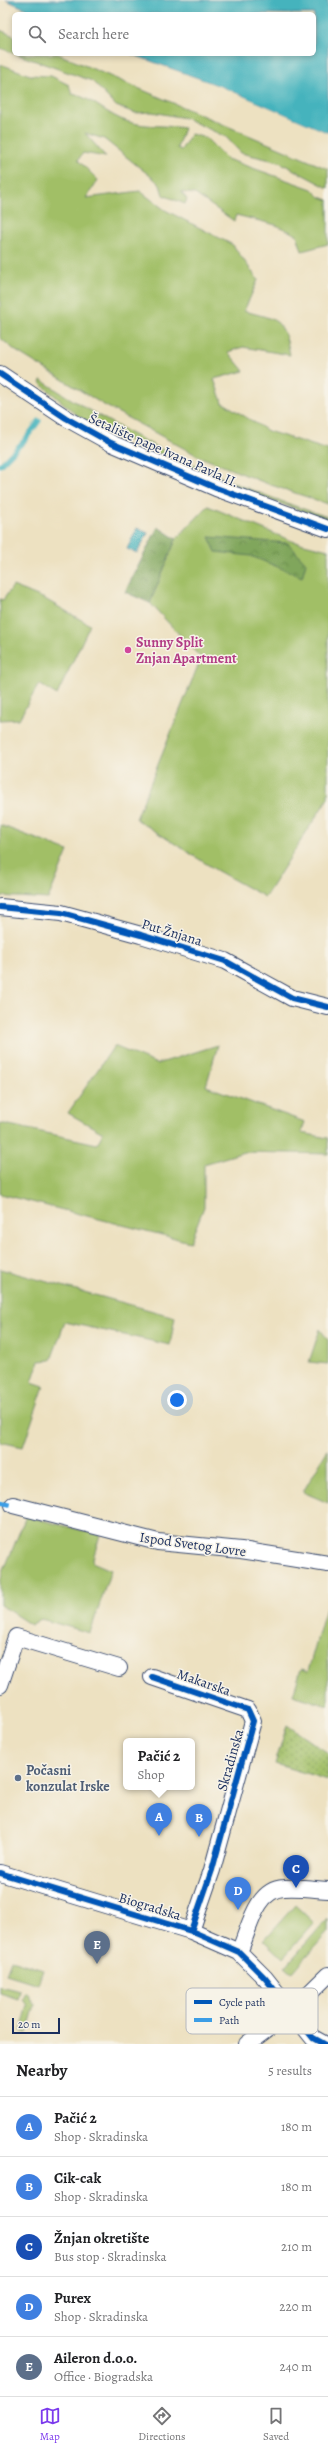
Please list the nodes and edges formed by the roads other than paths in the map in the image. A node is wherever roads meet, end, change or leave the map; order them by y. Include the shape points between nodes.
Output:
1 (0, 374) edge
2 (328, 529) edge
3 (0, 907) edge
4 (328, 1007) edge
5 (14, 1505) dead end
6 (328, 1564) edge
7 (119, 1668) dead end
8 (152, 1677) dead end
9 (0, 1685) edge
10 (248, 1710) joint
11 (0, 1874) edge
12 (328, 1890) edge
13 (191, 1931) junction
14 (239, 1952) junction
15 (328, 1975) edge
16 (272, 1988) edge
17 (315, 1988) edge
18 (260, 2034) edge
19 (309, 2034) edge
20 (247, 2044) edge
21 (324, 2044) edge

1 - 2 street, Šetalište pape Ivana Pavla II. via 66,418 111,443 216,488
3 - 4 street, Put Žnjana via 60,913 141,935 225,962 292,998
5 - 6 street, Ispod Svetog Lovre via 158,1542 241,1550
7 - 9 street via 16,1637
8 - 10 street, Makarska
10 - 13 street, Skradinska via 253,1721 251,1731 212,1870
11 - 13 street, Biogradska
12 - 14 street via 283,1888 268,1892 258,1904
13 - 14 street, Biogradska
14 - 16 street, Biogradska
15 - 17 street
18 - 20 street
19 - 21 street, Biogradska

